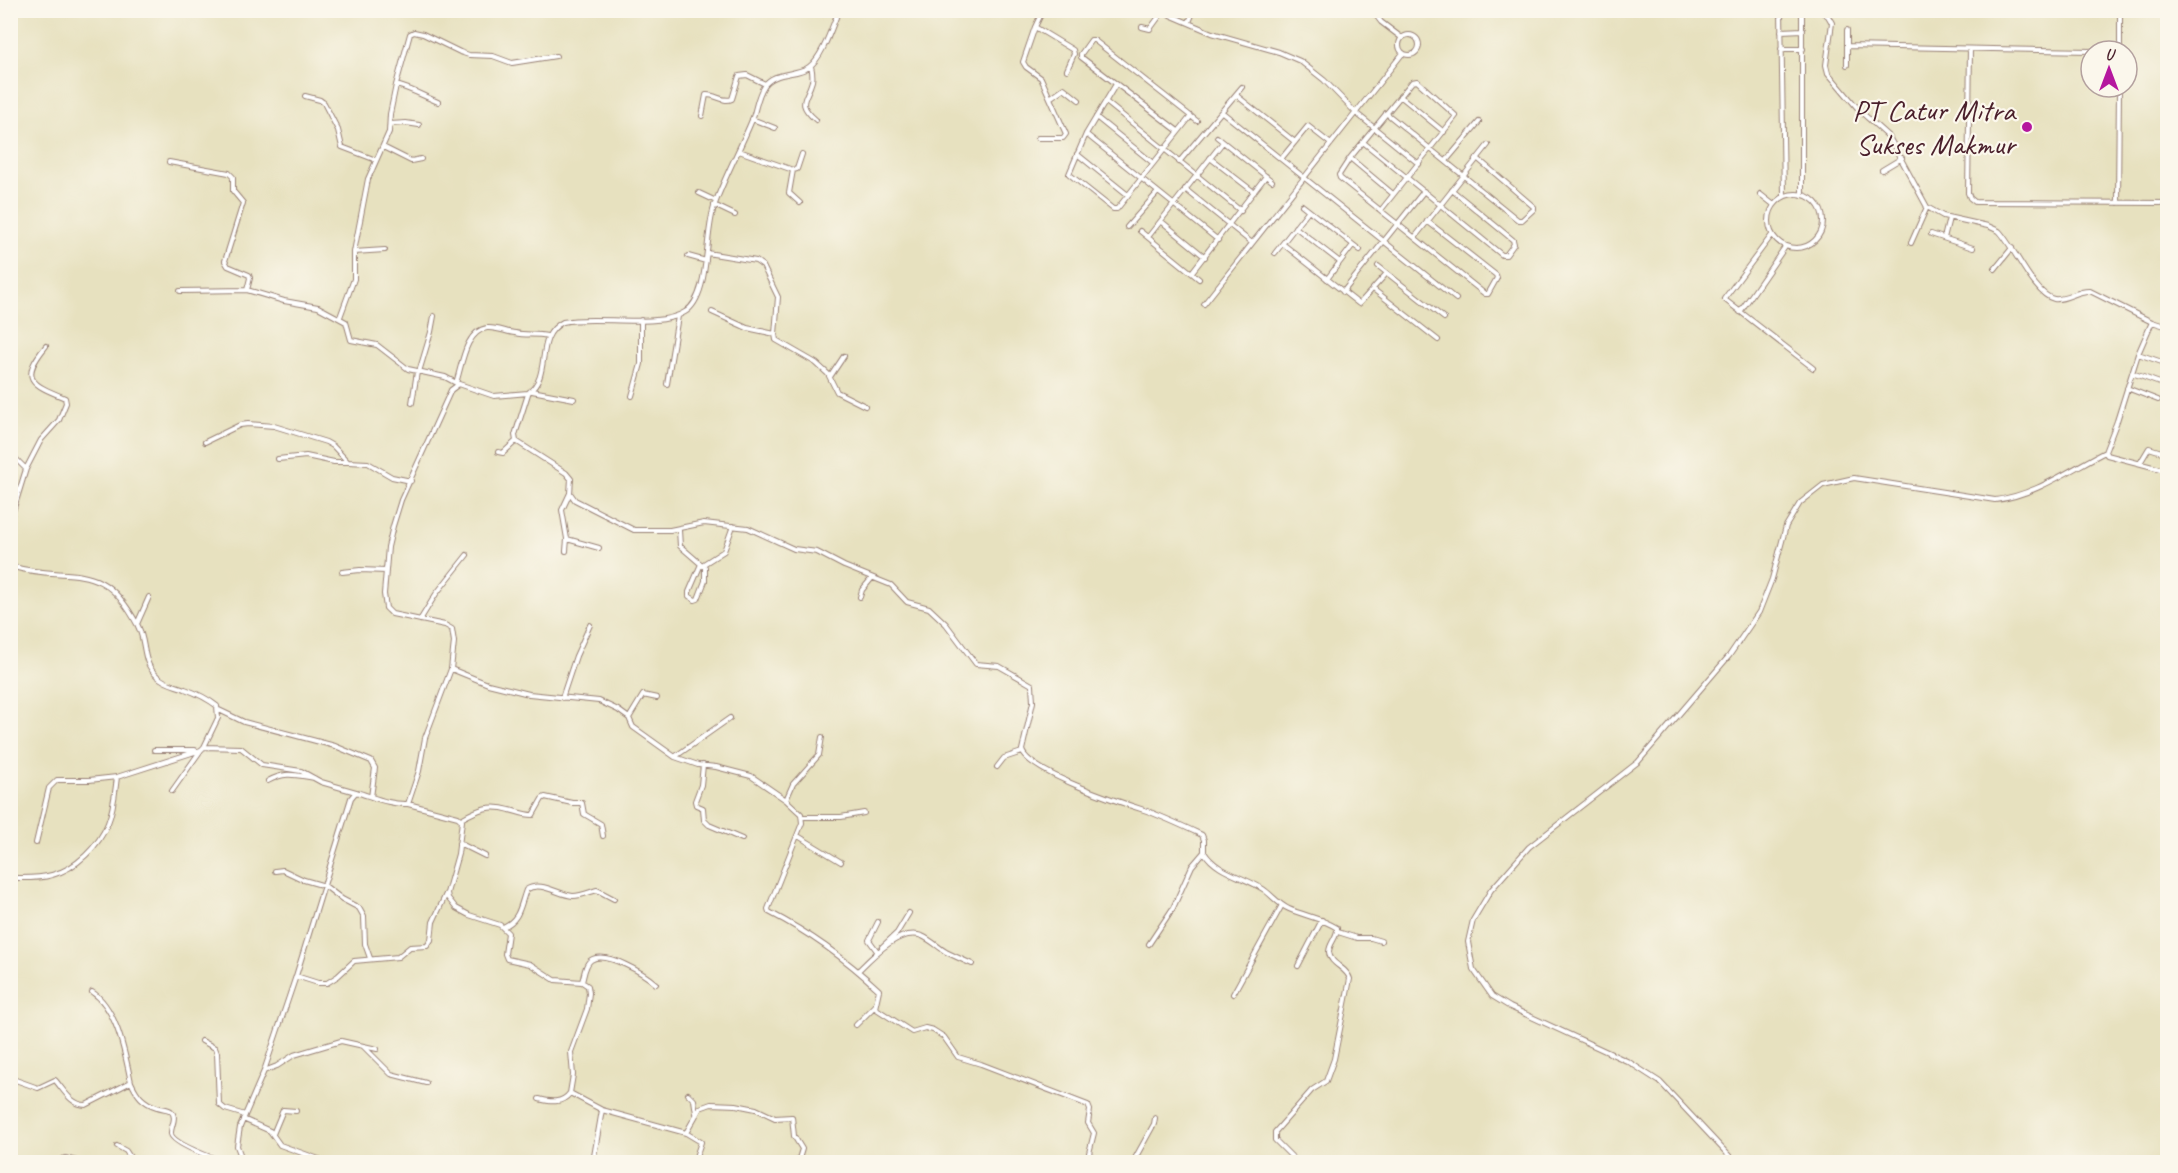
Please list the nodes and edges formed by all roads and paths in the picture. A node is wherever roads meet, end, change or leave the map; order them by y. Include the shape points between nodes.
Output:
1 (839, 10) edge
2 (1043, 10) edge
3 (1165, 10) edge
4 (1194, 10) edge
5 (1372, 10) edge
6 (1781, 10) edge
7 (1802, 10) edge
8 (1819, 10) edge
9 (2120, 10) edge
10 (1189, 22) junction
11 (1035, 27) junction
12 (1142, 27) dead end
13 (1803, 30) junction
14 (1847, 30) dead end
15 (1781, 31) junction
16 (1402, 38) junction
17 (2120, 39) edge
18 (1847, 46) junction
19 (1782, 49) junction
20 (1803, 49) junction
21 (1970, 49) junction
22 (2079, 51) edge
23 (1403, 53) junction
24 (556, 56) dead end
25 (1847, 65) dead end
26 (811, 66) junction
27 (1066, 70) dead end
28 (765, 84) junction
29 (1116, 84) junction
30 (396, 85) junction
31 (1242, 87) dead end
32 (1236, 95) junction
33 (305, 96) dead end
34 (1400, 96) junction
35 (1050, 98) junction
36 (2119, 99) edge
37 (1079, 100) dead end
38 (438, 102) dead end
39 (1106, 102) junction
40 (1222, 112) junction
41 (1356, 113) junction
42 (1386, 113) junction
43 (702, 116) dead end
44 (1191, 116) junction
45 (1096, 117) junction
46 (752, 119) junction
47 (816, 120) dead end
48 (1197, 121) dead end
49 (1479, 122) dead end
50 (390, 124) junction
51 (419, 125) dead end
52 (775, 128) dead end
53 (1375, 129) junction
54 (1178, 131) junction
55 (1444, 132) junction
56 (1086, 134) junction
57 (1217, 137) dead end
58 (1038, 138) dead end
59 (1294, 141) junction
60 (1223, 142) junction
61 (1363, 142) junction
62 (1331, 144) junction
63 (1488, 145) dead end
64 (383, 147) junction
65 (1164, 148) junction
66 (1431, 149) junction
67 (739, 151) junction
68 (1077, 153) junction
69 (802, 154) dead end
70 (1210, 158) junction
71 (1350, 158) junction
72 (1477, 158) junction
73 (1902, 158) junction
74 (421, 159) dead end
75 (1281, 159) junction
76 (376, 160) junction
77 (1446, 161) junction
78 (169, 162) dead end
79 (1179, 162) junction
80 (1153, 163) junction
81 (1419, 164) junction
82 (793, 170) junction
83 (1882, 170) dead end
84 (1196, 175) junction
85 (1464, 175) junction
86 (1266, 176) junction
87 (1305, 177) junction
88 (1142, 178) junction
89 (1407, 178) junction
90 (1272, 181) dead end
91 (1185, 189) junction
92 (1452, 190) junction
93 (1424, 191) junction
94 (1158, 192) junction
95 (1254, 192) junction
96 (699, 193) dead end
97 (1393, 194) junction
98 (1760, 194) dead end
99 (1128, 195) junction
100 (1802, 195) junction
101 (1785, 196) junction
102 (715, 203) junction
103 (800, 203) dead end
104 (2118, 203) junction
105 (2168, 203) edge
106 (1174, 204) junction
107 (1441, 204) junction
108 (1302, 205) dead end
109 (1774, 205) junction
110 (1927, 207) junction
111 (1381, 210) junction
112 (1241, 211) junction
113 (1308, 211) junction
114 (735, 214) dead end
115 (1949, 218) junction
116 (1161, 221) junction
117 (1427, 221) junction
118 (1398, 224) junction
119 (1230, 225) junction
120 (1127, 227) dead end
121 (1295, 227) junction
122 (1140, 231) dead end
123 (1931, 234) dead end
124 (1772, 235) junction
125 (1148, 237) junction
126 (1415, 237) junction
127 (1944, 238) junction
128 (1218, 240) junction
129 (1384, 241) junction
130 (1252, 243) junction
131 (1911, 243) dead end
132 (1282, 244) junction
133 (1353, 245) junction
134 (1785, 247) junction
135 (1973, 248) dead end
136 (2012, 248) junction
137 (385, 250) dead end
138 (1360, 250) dead end
139 (354, 252) junction
140 (707, 253) junction
141 (1275, 253) dead end
142 (688, 256) dead end
143 (1205, 257) junction
144 (706, 261) junction
145 (1340, 261) junction
146 (1378, 266) dead end
147 (1995, 269) dead end
148 (1192, 273) junction
149 (1387, 273) junction
150 (1199, 279) dead end
151 (1327, 279) junction
152 (1373, 289) junction
153 (247, 290) junction
154 (180, 291) dead end
155 (1343, 292) junction
156 (1456, 299) dead end
157 (1204, 304) dead end
158 (712, 312) dead end
159 (1740, 312) junction
160 (340, 316) junction
161 (434, 316) dead end
162 (678, 316) junction
163 (1444, 318) dead end
164 (640, 320) junction
165 (2151, 322) junction
166 (2168, 327) edge
167 (775, 334) junction
168 (548, 336) junction
169 (1438, 340) dead end
170 (46, 346) dead end
171 (2138, 354) junction
172 (844, 356) dead end
173 (2168, 364) edge
174 (1813, 368) dead end
175 (418, 372) junction
176 (2132, 373) junction
177 (830, 377) junction
178 (457, 384) junction
179 (667, 384) dead end
180 (2168, 386) edge
181 (2127, 388) junction
182 (530, 392) junction
183 (632, 396) dead end
184 (574, 399) dead end
185 (2158, 400) dead end
186 (412, 403) dead end
187 (865, 406) dead end
188 (516, 441) junction
189 (205, 442) dead end
190 (498, 452) dead end
191 (2105, 452) junction
192 (2168, 454) edge
193 (14, 457) dead end
194 (278, 459) dead end
195 (348, 462) junction
196 (2140, 463) junction
197 (26, 469) junction
198 (2168, 471) edge
199 (411, 481) junction
200 (570, 493) junction
201 (10, 520) edge
202 (733, 526) junction
203 (679, 530) junction
204 (567, 539) junction
205 (599, 548) dead end
206 (566, 551) dead end
207 (467, 555) dead end
208 (701, 564) junction
209 (10, 566) edge
210 (386, 571) junction
211 (342, 572) dead end
212 (872, 578) junction
213 (148, 597) dead end
214 (860, 597) dead end
215 (420, 620) junction
216 (137, 624) junction
217 (590, 625) dead end
218 (451, 669) junction
219 (657, 698) dead end
220 (562, 699) junction
221 (219, 710) junction
222 (629, 718) junction
223 (730, 718) dead end
224 (822, 737) dead end
225 (201, 749) junction
226 (154, 750) dead end
227 (1022, 752) junction
228 (675, 757) junction
229 (703, 765) junction
230 (997, 767) dead end
231 (117, 777) junction
232 (315, 778) junction
233 (268, 781) dead end
234 (172, 791) dead end
235 (356, 792) junction
236 (371, 797) junction
237 (786, 800) junction
238 (408, 804) junction
239 (864, 813) dead end
240 (802, 817) junction
241 (461, 819) junction
242 (603, 836) dead end
243 (798, 836) junction
244 (742, 839) dead end
245 (36, 843) dead end
246 (459, 843) junction
247 (1204, 852) junction
248 (485, 856) dead end
249 (841, 862) dead end
250 (274, 871) dead end
251 (10, 878) edge
252 (325, 886) junction
253 (447, 894) junction
254 (614, 900) dead end
255 (1282, 905) junction
256 (909, 913) dead end
257 (1322, 920) junction
258 (878, 922) dead end
259 (503, 927) junction
260 (1338, 931) junction
261 (1381, 940) dead end
262 (1149, 944) dead end
263 (878, 951) junction
264 (369, 957) junction
265 (972, 964) dead end
266 (1298, 966) dead end
267 (858, 971) junction
268 (296, 976) junction
269 (582, 982) junction
270 (656, 984) dead end
271 (92, 992) dead end
272 (1233, 994) dead end
273 (875, 1006) junction
274 (856, 1025) dead end
275 (202, 1041) dead end
276 (363, 1046) junction
277 (377, 1049) dead end
278 (264, 1071) junction
279 (10, 1078) edge
280 (131, 1082) junction
281 (426, 1083) dead end
282 (570, 1093) junction
283 (688, 1094) dead end
284 (539, 1099) dead end
285 (602, 1110) junction
286 (296, 1111) dead end
287 (696, 1113) junction
288 (244, 1117) junction
289 (1155, 1118) dead end
290 (686, 1133) junction
291 (273, 1135) junction
292 (117, 1146) dead end
293 (1092, 1157) junction
294 (55, 1162) edge
295 (80, 1162) edge
296 (133, 1162) edge
297 (226, 1162) edge
298 (243, 1162) edge
299 (327, 1162) edge
300 (593, 1162) edge
301 (698, 1162) edge
302 (798, 1162) edge
303 (1080, 1162) edge
304 (1103, 1162) edge
305 (1133, 1162) edge
306 (1297, 1162) edge
307 (1735, 1162) edge

1 - 26 street
2 - 11 street
3 - 10 street
3 - 12 street via 1150,29
4 - 10 street
5 - 16 street
6 - 15 street
7 - 13 street
8 - 73 street via 1832,23 1828,73 1860,111 1885,132
9 - 17 street
10 - 41 street via 1300,61
11 - 27 street via 1073,50
11 - 35 street via 1023,62 1041,78
13 - 15 street
13 - 20 street
14 - 18 street
15 - 19 street
16 - 23 street via 1399,45
16 - 23 street via 1411,36 1418,45 1413,54
18 - 21 street
18 - 25 street
19 - 20 street
19 - 101 street
20 - 100 street
21 - 22 street
21 - 104 street via 1970,198 1975,202
23 - 41 street
24 - 30 street via 512,63 460,52 414,32 410,34
26 - 28 street
26 - 47 street via 804,105
28 - 43 street via 747,75 739,76 732,99 706,96
28 - 46 street
29 - 39 street
29 - 44 street via 1081,57 1091,40
29 - 54 street
30 - 38 street
30 - 50 street
31 - 32 street
32 - 40 street
32 - 59 street
33 - 76 street via 324,103 342,147
34 - 42 street
34 - 55 street
34 - 55 street via 1417,81 1456,115
35 - 37 street via 1064,88
35 - 58 street via 1066,136
36 - 104 street
39 - 45 street
39 - 65 street
40 - 75 street
40 - 79 street
41 - 53 street
41 - 62 street
42 - 53 street
42 - 66 street
44 - 48 street
44 - 54 street
45 - 56 street
45 - 80 street
46 - 52 street
46 - 67 street
49 - 77 street
50 - 51 street
50 - 64 street
53 - 61 street
53 - 81 street
54 - 65 street
55 - 66 street
56 - 68 street
56 - 88 street
57 - 60 street
59 - 62 street via 1308,126
59 - 75 street
60 - 70 street
60 - 86 street
61 - 71 street
61 - 89 street
62 - 87 street
63 - 72 street
64 - 74 street via 411,161
64 - 76 street
65 - 79 street
65 - 80 street
66 - 77 street
66 - 81 street
67 - 82 street
67 - 102 street
68 - 99 street
68 - 99 street via 1068,174 1114,210
69 - 82 street
70 - 84 street
70 - 95 street
71 - 97 street
71 - 111 street via 1339,175
72 - 85 street
72 - 85 street via 1534,209 1518,220
73 - 83 street
73 - 110 street
75 - 87 street
76 - 139 street via 366,188
77 - 85 street
78 - 153 street via 233,177 233,191 243,202 225,261 249,275
79 - 84 street
80 - 88 street
81 - 89 street
82 - 103 street via 789,193
84 - 91 street
84 - 112 street
85 - 92 street
86 - 90 street
86 - 95 street
87 - 129 street
87 - 130 street
88 - 94 street
88 - 99 street
89 - 93 street
89 - 97 street
91 - 106 street
91 - 119 street
92 - 107 street
92 - 107 street via 1513,240 1506,255
93 - 107 street
93 - 118 street
94 - 106 street
94 - 120 street
95 - 112 street
96 - 102 street
97 - 111 street
98 - 109 street
100 - 101 street
100 - 134 street via 1820,208 1822,230 1807,246
101 - 109 street
102 - 114 street
102 - 140 street
104 - 105 street
106 - 116 street
106 - 128 street
107 - 117 street
108 - 113 street
109 - 124 street via 1769,217
110 - 115 street
110 - 131 street
111 - 118 street
112 - 119 street
113 - 121 street
113 - 133 street
115 - 127 street
115 - 136 street via 1994,228
116 - 125 street
116 - 143 street
117 - 126 street
117 - 126 street via 1496,275 1488,294
118 - 126 street
118 - 129 street
119 - 128 street
119 - 130 street
121 - 132 street
121 - 145 street
122 - 125 street
123 - 127 street
124 - 134 street
124 - 159 street via 1724,298
125 - 148 street
127 - 135 street
128 - 143 street
129 - 155 street
129 - 156 street
130 - 157 street
132 - 141 street
132 - 151 street
133 - 138 street
133 - 145 street
134 - 159 street
136 - 147 street
136 - 165 street via 2050,298 2090,291
137 - 139 street
139 - 160 street via 354,279
140 - 144 street
140 - 167 street via 756,261 763,266 778,297
142 - 144 street
143 - 148 street
144 - 162 street via 697,298
145 - 151 street
146 - 149 street
148 - 150 street
149 - 152 street
149 - 163 street
151 - 155 street
152 - 155 street via 1360,304
152 - 169 street
153 - 154 street
153 - 160 street
158 - 167 street via 747,328
159 - 174 street
160 - 175 street via 348,325 351,340 377,345 398,363
161 - 175 street
162 - 164 street
162 - 179 street
164 - 168 street via 567,321
164 - 183 street via 641,364
165 - 166 street
165 - 171 street
167 - 177 street via 778,342 812,360
168 - 178 street via 481,330 470,339
168 - 182 street via 543,363
170 - 197 street via 34,362 32,377 37,386 65,398 66,403
171 - 173 street
171 - 176 street
172 - 177 street
175 - 178 street via 445,376
175 - 186 street
176 - 180 street
176 - 181 street
177 - 187 street via 837,392
178 - 182 street via 494,396
178 - 199 street
181 - 185 street
181 - 191 street
182 - 184 street
182 - 188 street
188 - 190 street via 503,453
188 - 200 street via 566,473 572,482
189 - 195 street via 240,425 274,426 326,442
191 - 196 street
191 - 307 street via 2025,493 1995,500 1854,478 1823,485 1800,503 1786,526 1759,612 1729,656 1638,762 1529,847 1491,890 1473,920 1468,942 1473,969 1492,996 1629,1062 1660,1082
192 - 196 street via 2149,448
193 - 197 street
194 - 195 street via 306,456
195 - 199 street via 368,463 392,477
196 - 198 street
197 - 201 street
199 - 210 street via 393,526
200 - 203 street via 575,500 634,530
200 - 204 street via 562,510
202 - 203 street via 698,523
202 - 208 street via 724,551
202 - 212 street via 755,530 794,549 817,552
203 - 208 street via 680,546
204 - 205 street
204 - 206 street
207 - 215 street
208 - 208 street via 689,592 695,600 705,581 706,570
209 - 216 street via 31,572 73,573 110,586
210 - 211 street
210 - 215 street via 386,608 392,614
212 - 214 street
212 - 227 street via 891,585 908,602 929,608 976,663 999,666 1030,682 1033,702
213 - 216 street
215 - 218 street via 452,629
216 - 221 street via 146,661 155,675 194,692
217 - 220 street
218 - 220 street via 496,686
218 - 238 street via 425,738
219 - 222 street via 643,695
220 - 222 street via 599,700
221 - 225 street
221 - 236 street via 244,722 335,746 371,761 375,768
222 - 228 street via 633,727
223 - 228 street
224 - 237 street via 819,755 793,784
225 - 226 street
225 - 231 street
225 - 232 street via 241,748 262,765 301,771
225 - 234 street
227 - 230 street via 1004,758
227 - 247 street via 1027,759 1076,786 1202,836
228 - 229 street
229 - 237 street via 751,776
229 - 244 street via 696,805 703,808 704,820 709,825
231 - 245 street via 52,783
231 - 251 street via 104,833 72,868 43,877
232 - 233 street via 282,774
232 - 235 street
235 - 236 street
235 - 252 street
236 - 238 street
237 - 240 street
238 - 241 street
239 - 240 street
240 - 243 street
241 - 242 street via 495,806 533,815 545,797 582,803 584,814 600,824
241 - 246 street
243 - 249 street
243 - 267 street via 768,911 801,928
246 - 248 street
246 - 253 street
247 - 255 street via 1216,865 1264,890
247 - 262 street via 1192,866 1173,908
250 - 252 street via 283,870
252 - 264 street via 362,911
252 - 268 street
253 - 259 street via 456,908
253 - 264 street via 433,922 430,944 410,947 398,957
254 - 259 street via 597,890 571,896 534,886 526,890 516,918
255 - 257 street
255 - 272 street
256 - 263 street via 897,933
257 - 260 street
257 - 266 street
258 - 263 street via 869,940
259 - 269 street via 508,933 507,959 530,964 555,980
260 - 261 street
260 - 306 street via 1330,955 1350,979 1332,1067 1326,1081 1297,1105 1274,1136
263 - 265 street via 904,936 917,935
263 - 267 street
264 - 268 street via 350,963 327,983
267 - 273 street via 879,990
268 - 278 street
269 - 270 street via 587,965 596,958 634,968
269 - 282 street via 588,986 588,1000 571,1052
271 - 280 street via 110,1011
273 - 274 street
273 - 293 street via 912,1032 927,1028 943,1036 958,1057 1088,1105 1088,1123 1094,1131 1089,1151
275 - 288 street via 217,1053 219,1104
276 - 277 street
276 - 278 street via 341,1041 294,1055
276 - 281 street via 392,1074
278 - 288 street
279 - 280 street via 38,1088 55,1080 80,1105
280 - 297 street via 143,1101 173,1113 173,1138
282 - 284 street via 560,1101
282 - 285 street
283 - 287 street via 694,1100
285 - 290 street
285 - 300 street
286 - 291 street via 283,1110
287 - 290 street
287 - 302 street via 704,1106 726,1104 749,1107 775,1118 792,1117 794,1136 802,1149
288 - 291 street
288 - 298 street via 237,1141
289 - 305 street
290 - 301 street via 701,1143
291 - 299 street via 280,1145
292 - 296 street
293 - 303 street
293 - 304 street
294 - 295 street via 65,1158

